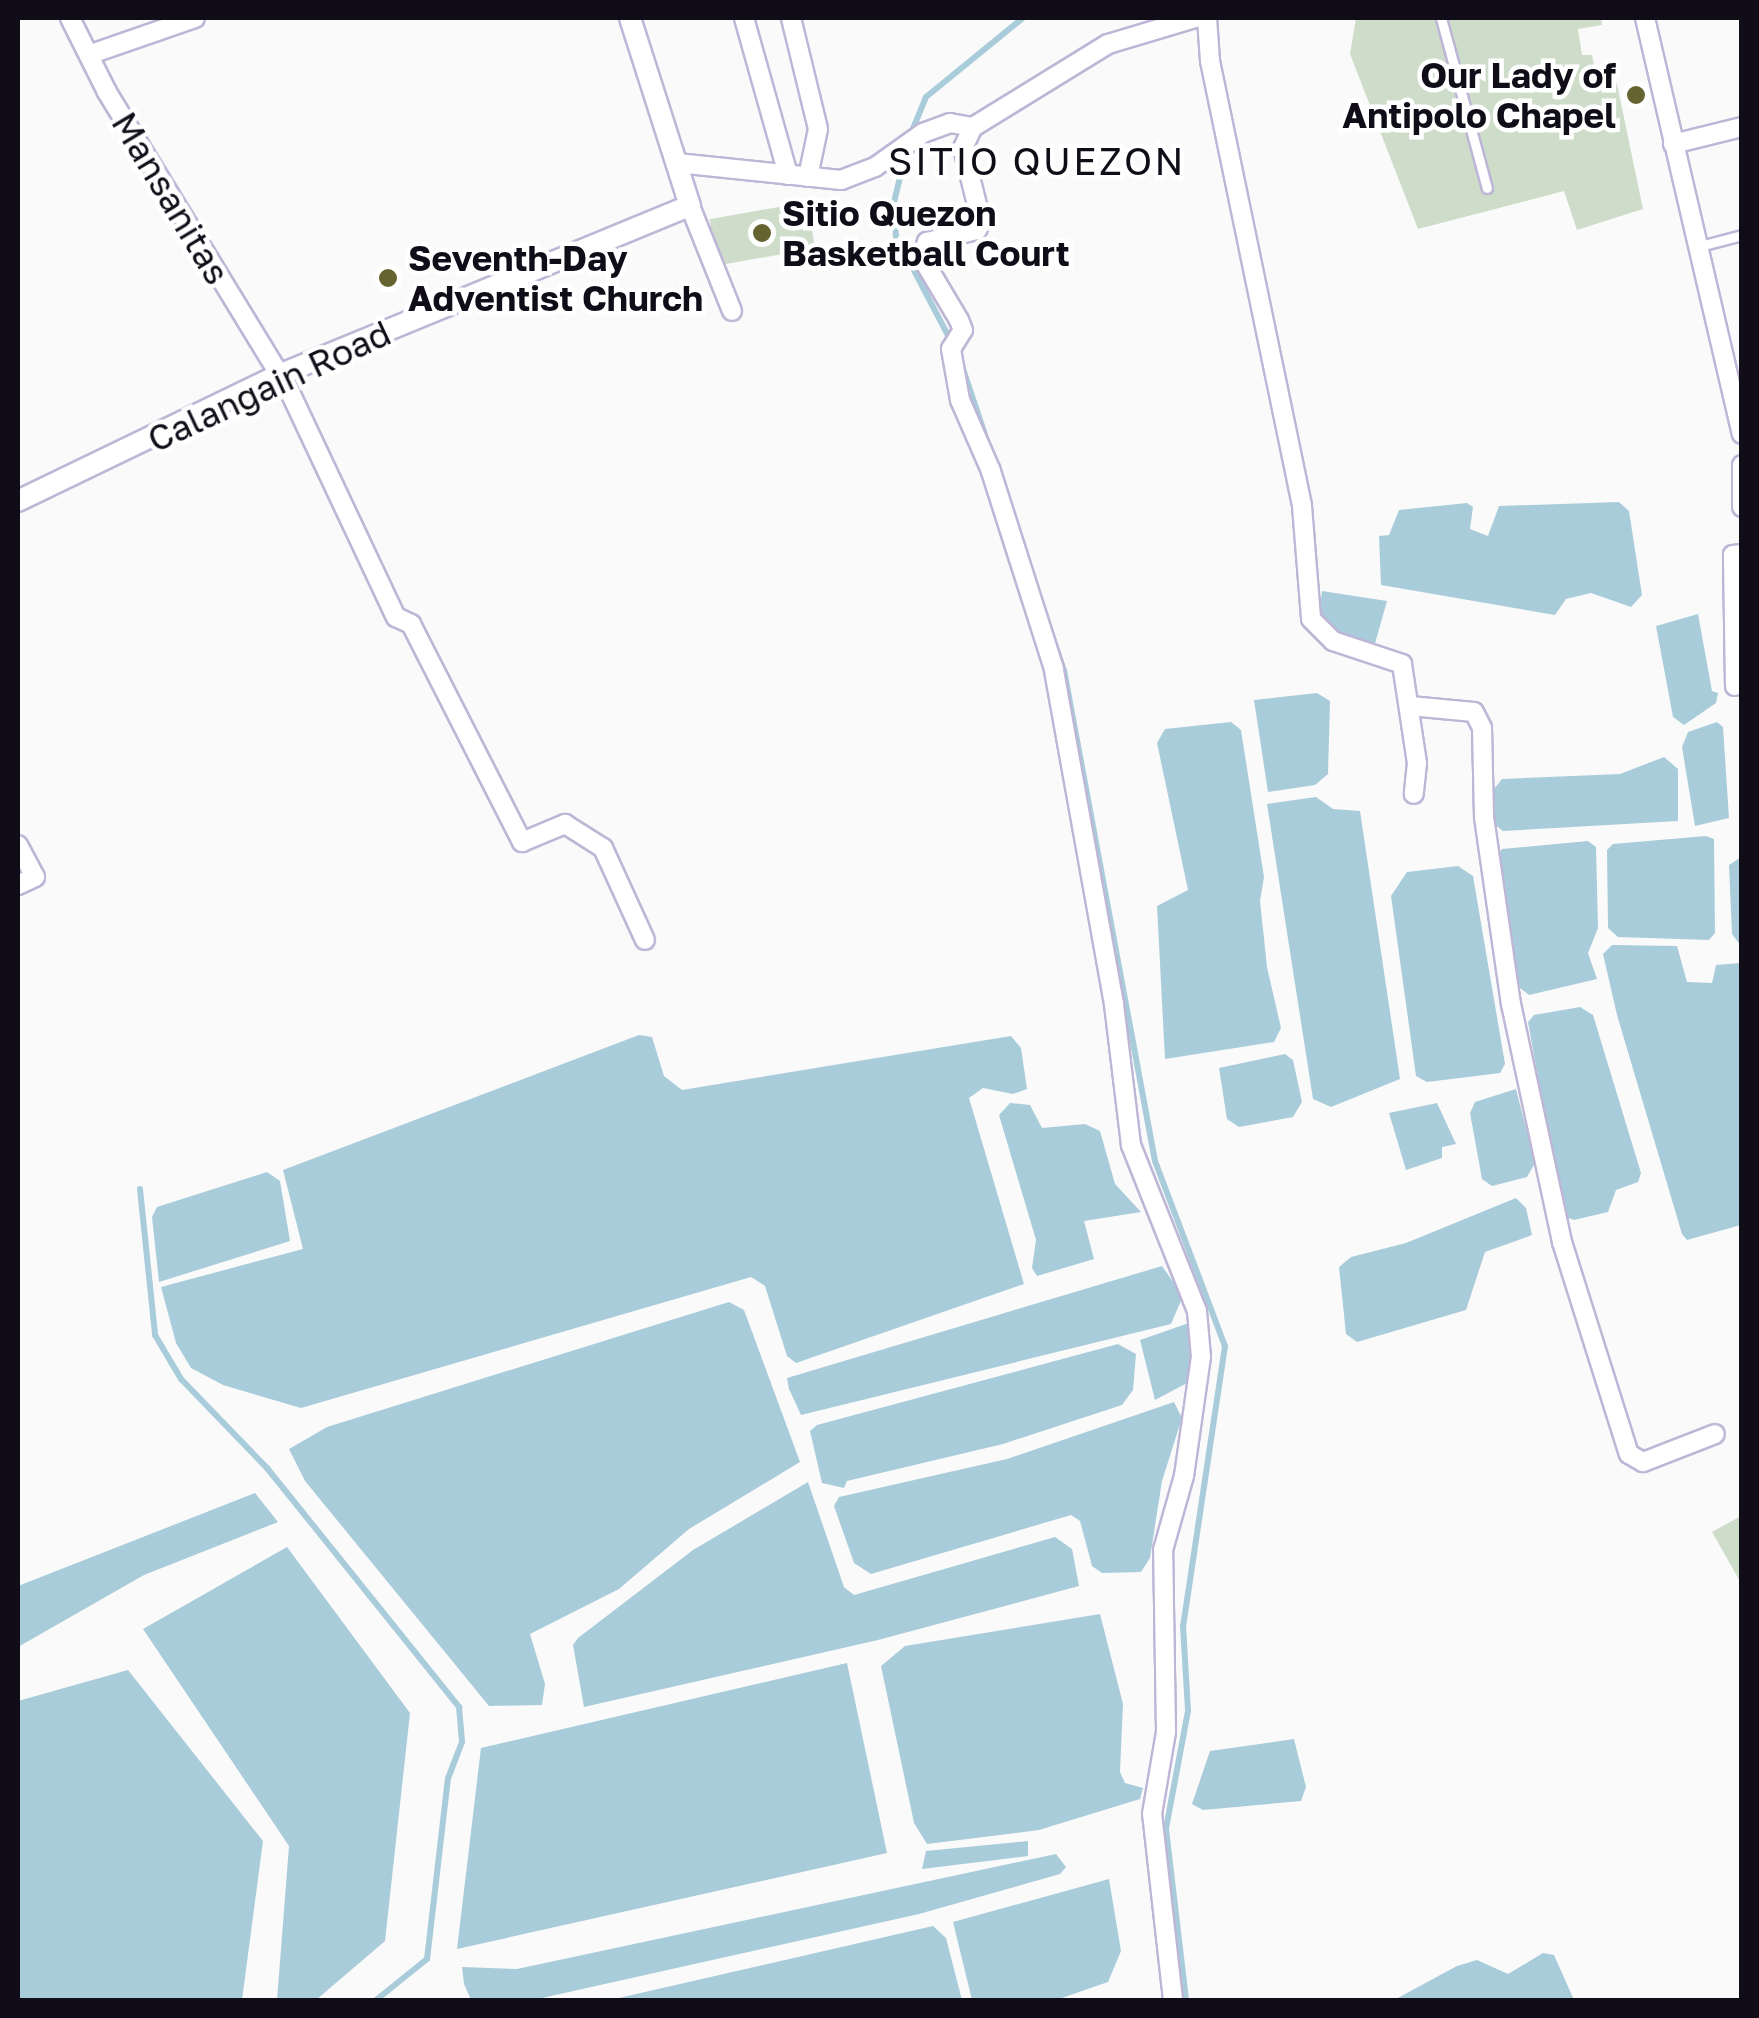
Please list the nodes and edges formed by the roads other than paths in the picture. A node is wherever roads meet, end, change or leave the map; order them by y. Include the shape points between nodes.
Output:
1 (70, 18) edge
2 (195, 18) edge
3 (630, 18) edge
4 (744, 18) edge
5 (791, 18) edge
6 (1195, 18) edge
7 (1207, 18) edge
8 (1441, 18) edge
9 (1645, 18) edge
10 (91, 54) junction
11 (973, 127) junction
12 (1742, 127) edge
13 (1673, 144) junction
14 (676, 163) junction
15 (788, 174) junction
16 (808, 177) junction
17 (1487, 188) dead end
18 (690, 206) junction
19 (1742, 235) edge
20 (1700, 246) junction
21 (732, 311) dead end
22 (279, 374) junction
23 (1742, 434) edge
24 (1742, 465) edge
25 (18, 501) edge
26 (1742, 507) edge
27 (1742, 554) edge
28 (1735, 686) dead end
29 (1410, 706) junction
30 (1414, 794) dead end
31 (18, 846) edge
32 (18, 885) edge
33 (645, 940) dead end
34 (1715, 1434) dead end
35 (1172, 2000) edge

1 - 10 street, Mansanitas
2 - 10 street
3 - 14 street
4 - 15 street
5 - 16 street via 818,129
6 - 11 street via 1108,44
7 - 29 street via 1210,61 1302,506 1311,620 1332,641 1402,664
8 - 17 lane
9 - 13 street
10 - 22 street, Mansanitas via 107,92
11 - 16 street via 950,123 923,133 857,176
11 - 35 street via 962,148 981,221 977,230 927,242 922,258 962,330 951,349 960,400 991,471 1054,668 1114,1004 1131,1145 1197,1311 1201,1357 1184,1476 1163,1550 1166,1732 1152,1814
12 - 13 street
13 - 20 street
14 - 15 street
14 - 18 street
15 - 16 street
18 - 21 street
18 - 22 street, Calangain Road
19 - 20 lane
20 - 23 street
22 - 25 street, Calangain Road
22 - 33 street, Mansanitas via 396,617 411,624 522,842 565,824 604,848
24 - 26 street
27 - 28 street via 1733,554
29 - 30 street
29 - 34 street via 1474,712 1482,728 1486,836 1512,1004 1567,1260 1629,1454 1643,1462
31 - 32 street via 35,877

